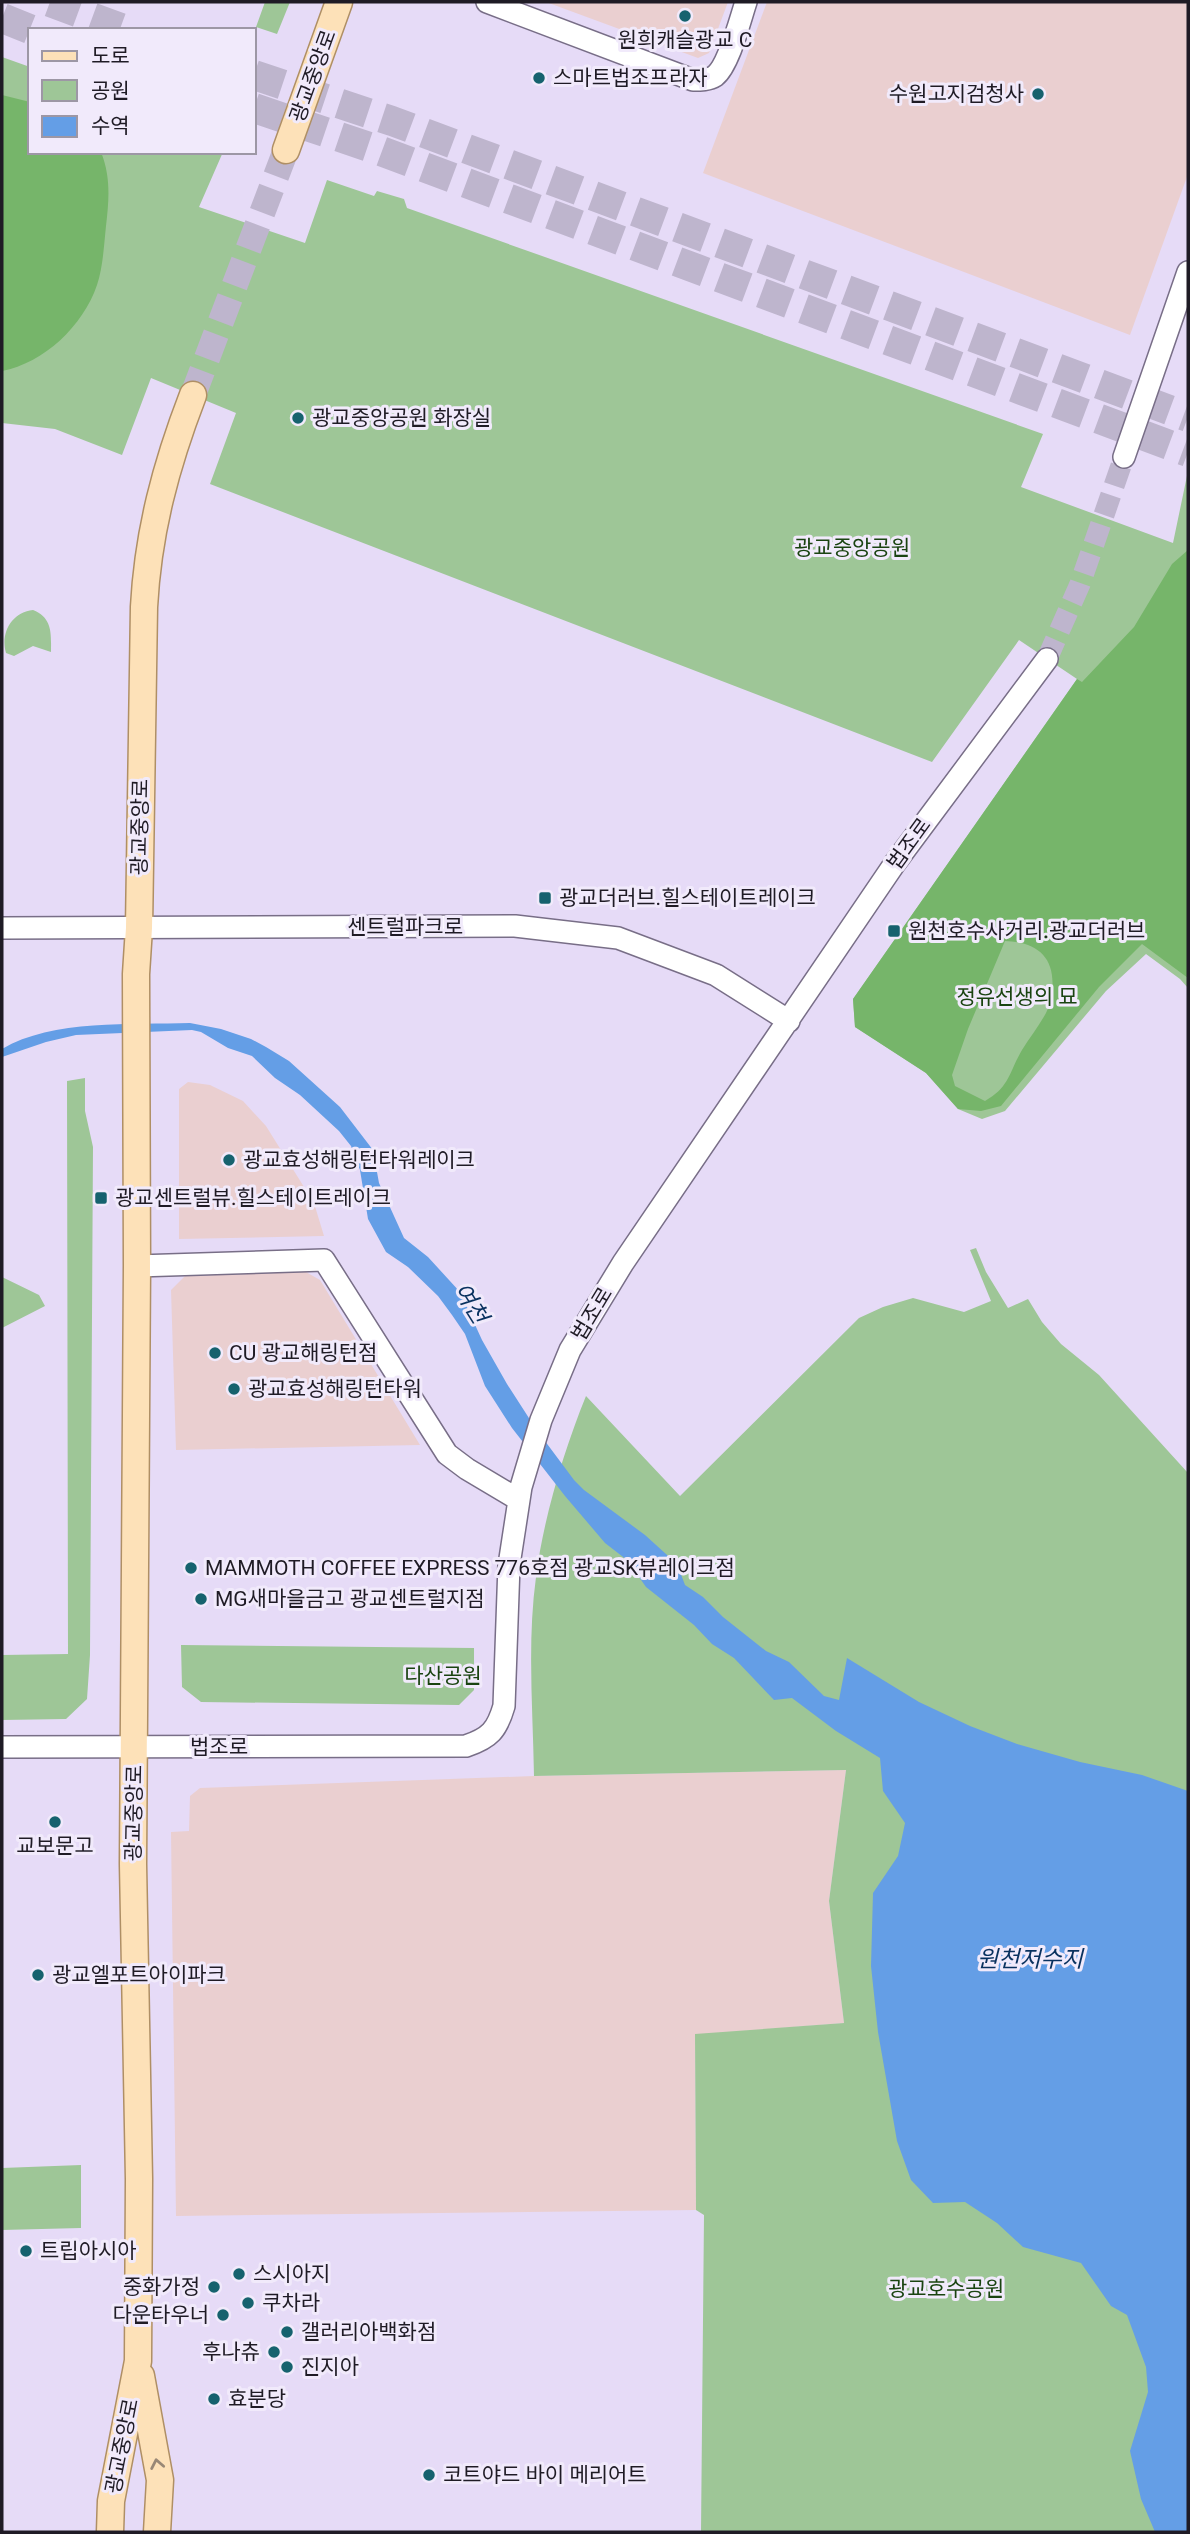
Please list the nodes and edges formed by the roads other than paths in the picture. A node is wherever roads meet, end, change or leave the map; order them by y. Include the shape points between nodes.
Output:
1 (339, 2) edge
2 (487, 2) edge
3 (746, 2) edge
4 (286, 150) tunnel mouth
5 (1188, 272) edge
6 (193, 395) tunnel mouth
7 (1124, 457) tunnel mouth
8 (1047, 659) tunnel mouth
9 (2, 928) edge
10 (139, 928) junction
11 (789, 1021) junction
12 (137, 1266) junction
13 (520, 1494) junction
14 (2, 1747) edge
15 (135, 1748) junction
16 (138, 2361) junction
17 (110, 2532) edge
18 (157, 2532) edge

1 - 4 main road, 광교중앙로
2 - 3 street via 693,80 717,75
5 - 7 street
6 - 10 main road, 광교중앙로 via 168,464 146,564
8 - 11 street, 법조로 via 895,863
9 - 10 street, 센트럴파크로
10 - 11 street, 센트럴파크로 via 515,926 618,939 716,975
10 - 12 main road, 광교중앙로
11 - 13 street, 법조로 via 623,1263 570,1350 541,1420
12 - 13 street via 324,1260 447,1454 467,1469
12 - 15 main road, 광교중앙로
13 - 15 street, 법조로 via 509,1565 504,1706 500,1720 482,1741 466,1746
14 - 15 street
15 - 16 main road, 광교중앙로
16 - 17 main road, 광교중앙로 via 111,2501
18 -> 16 main road, 광교중앙로 via 160,2480

